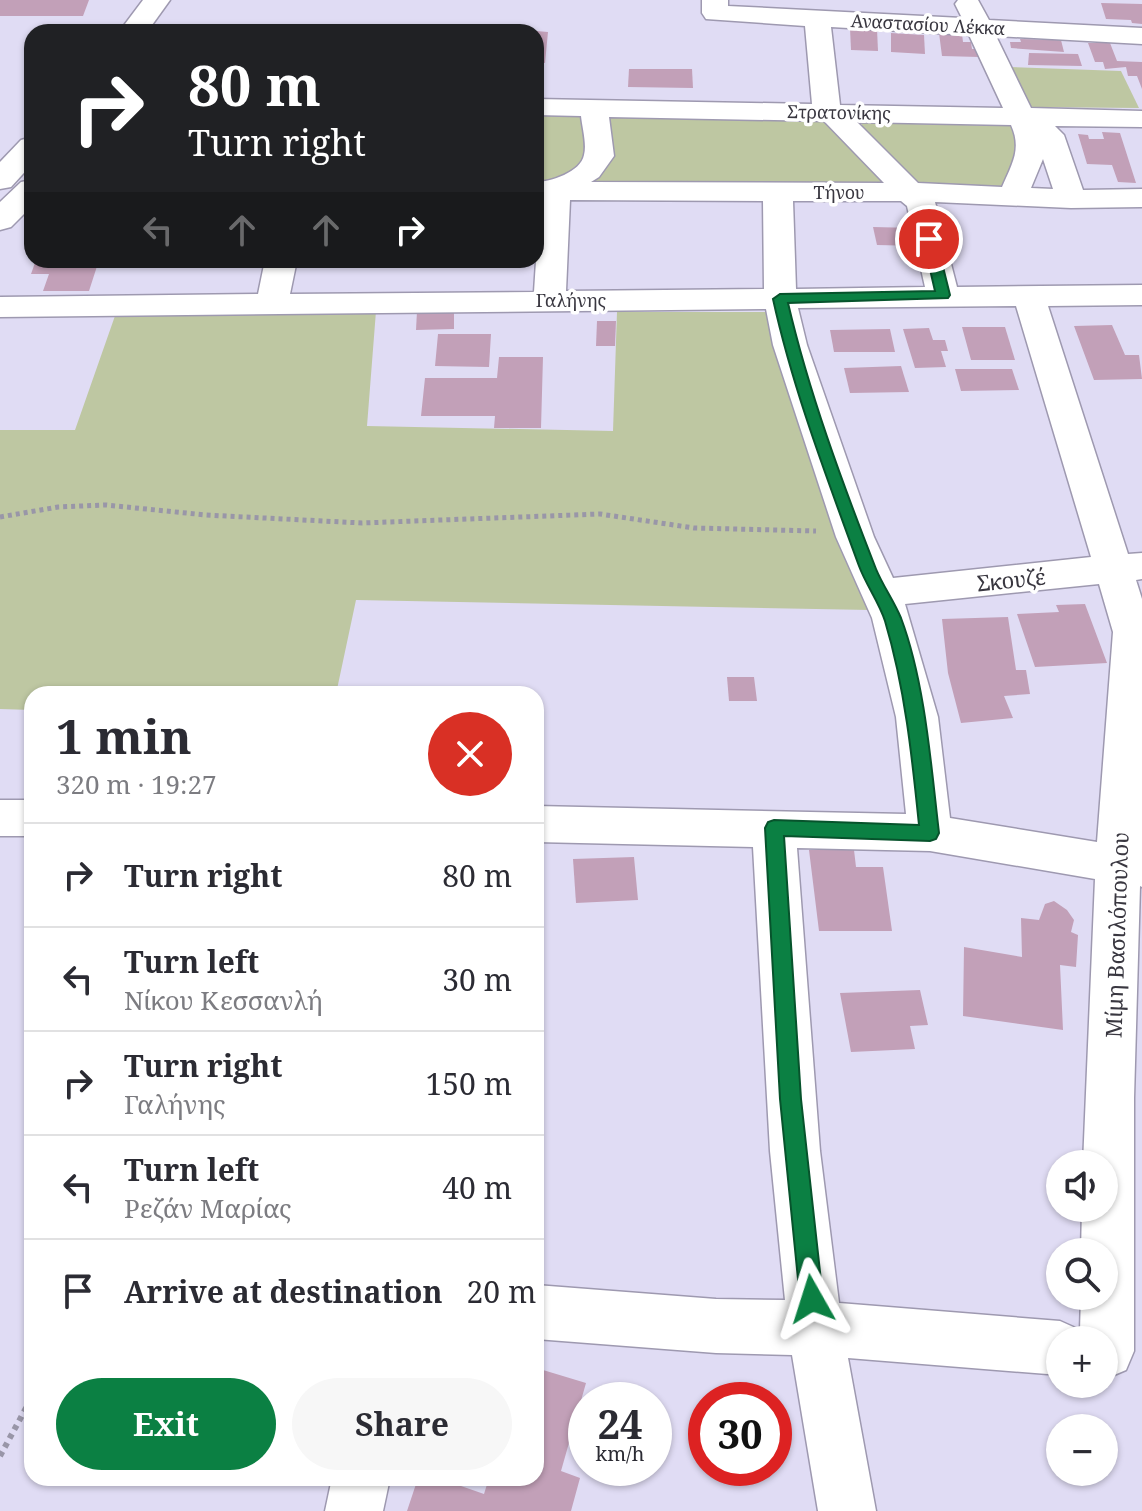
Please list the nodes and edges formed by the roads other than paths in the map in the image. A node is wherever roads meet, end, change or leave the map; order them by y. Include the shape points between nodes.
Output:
1 (966, 0) edge
2 (715, 6) edge
3 (167, 14) edge
4 (817, 18) junction
5 (148, 24) edge
6 (980, 27) junction
7 (1142, 36) edge
8 (544, 107) edge
9 (594, 108) junction
10 (830, 111) junction
11 (1020, 115) junction
12 (1142, 119) edge
13 (24, 154) edge
14 (0, 180) edge
15 (545, 191) edge
16 (778, 192) junction
17 (909, 192) junction
18 (24, 197) edge
19 (1013, 197) junction
20 (1142, 198) edge
21 (1071, 199) junction
22 (0, 220) edge
23 (279, 268) edge
24 (1028, 294) junction
25 (943, 295) junction
26 (1142, 295) edge
27 (780, 299) junction
28 (550, 300) junction
29 (272, 304) junction
30 (0, 307) edge
31 (1128, 567) edge
32 (880, 593) junction
33 (0, 818) edge
34 (24, 818) edge
35 (544, 824) edge
36 (774, 828) junction
37 (930, 833) junction
38 (1130, 866) edge
39 (544, 1313) edge
40 (1104, 1326) edge
41 (815, 1328) junction
42 (1046, 1346) edge
43 (359, 1486) edge
44 (354, 1511) edge
45 (847, 1511) edge

1 - 6 street
2 - 4 street, Αναστασίου Λέκκα
3 - 5 main road
4 - 6 street, Αναστασίου Λέκκα
4 - 10 street via 822,92
6 - 7 street, Αναστασίου Λέκκα
6 - 11 street
8 - 9 street, Στρατονίκης
9 - 10 street, Στρατονίκης
9 - 15 street via 599,156 589,171
10 - 11 street, Στρατονίκης
10 - 17 street
11 - 12 street, Στρατονίκης
11 - 19 street via 1033,145
11 - 21 street via 1050,135
13 - 14 main road
15 - 16 street, Τήνου
15 - 28 street
16 - 17 street, Τήνου
16 - 27 street
17 - 19 street, Τήνου
17 - 25 street via 921,204
18 - 22 main road
19 - 21 street, Τήνου
20 - 21 street, Τήνου
23 - 29 street
24 - 25 street, Γαλήνης
24 - 26 street, Γαλήνης
24 - 31 street, Μίμη Βασιλόπουλου via 1069,434
25 - 27 street, Γαλήνης
27 - 28 street, Γαλήνης
27 - 32 street via 807,398
28 - 29 street, Γαλήνης
29 - 30 street, Γαλήνης
31 - 32 street, Σκουζέ
31 - 38 street, Μίμη Βασιλόπουλου via 1133,632
32 - 37 street via 892,618 917,717
33 - 34 street
35 - 36 street
36 - 37 street
36 - 41 street via 790,1099
37 - 38 street
38 - 40 street, Μίμη Βασιλόπουλου via 1109,1098
39 - 41 street
41 - 42 street
41 - 45 street
43 - 44 street

